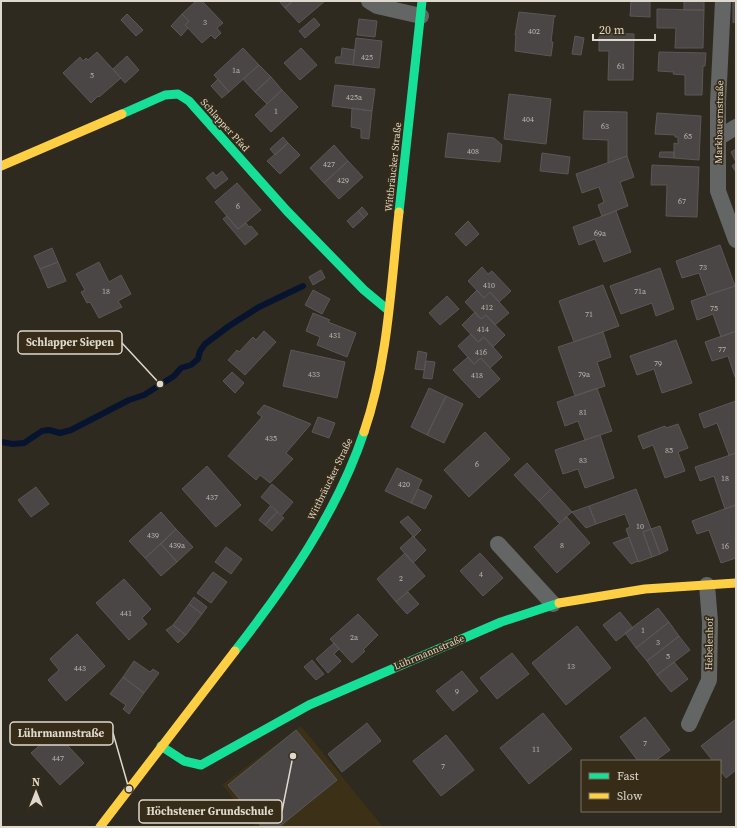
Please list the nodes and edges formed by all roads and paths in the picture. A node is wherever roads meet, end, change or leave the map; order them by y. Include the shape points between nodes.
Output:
1 (369, 1) edge
2 (723, 1) edge
3 (422, 8) edge
4 (736, 128) edge
5 (718, 138) junction
6 (1, 166) edge
7 (736, 240) edge
8 (388, 310) junction
9 (498, 544) dead end
10 (736, 583) edge
11 (707, 585) junction
12 (552, 604) junction
13 (689, 724) dead end
14 (161, 746) junction
15 (100, 827) edge

1 - 3 street via 377,6
2 - 5 street, Markbauernstraße
3 - 8 street, Wittbräucker Straße
4 - 5 street
5 - 7 street, Markbauernstraße via 718,191
6 - 8 street, Schlapper Pfad via 165,95 178,94 189,100 287,211 364,290
8 - 14 street, Wittbräucker Straße via 366,426 330,509 261,618
9 - 12 street
10 - 11 street, Lührmannstraße
11 - 12 street, Lührmannstraße via 645,589
11 - 13 street, Hebelenhof via 710,622 709,680
12 - 14 street, Lührmannstraße via 501,622 309,705 201,765 184,761
14 - 15 street, Wittbräucker Straße

